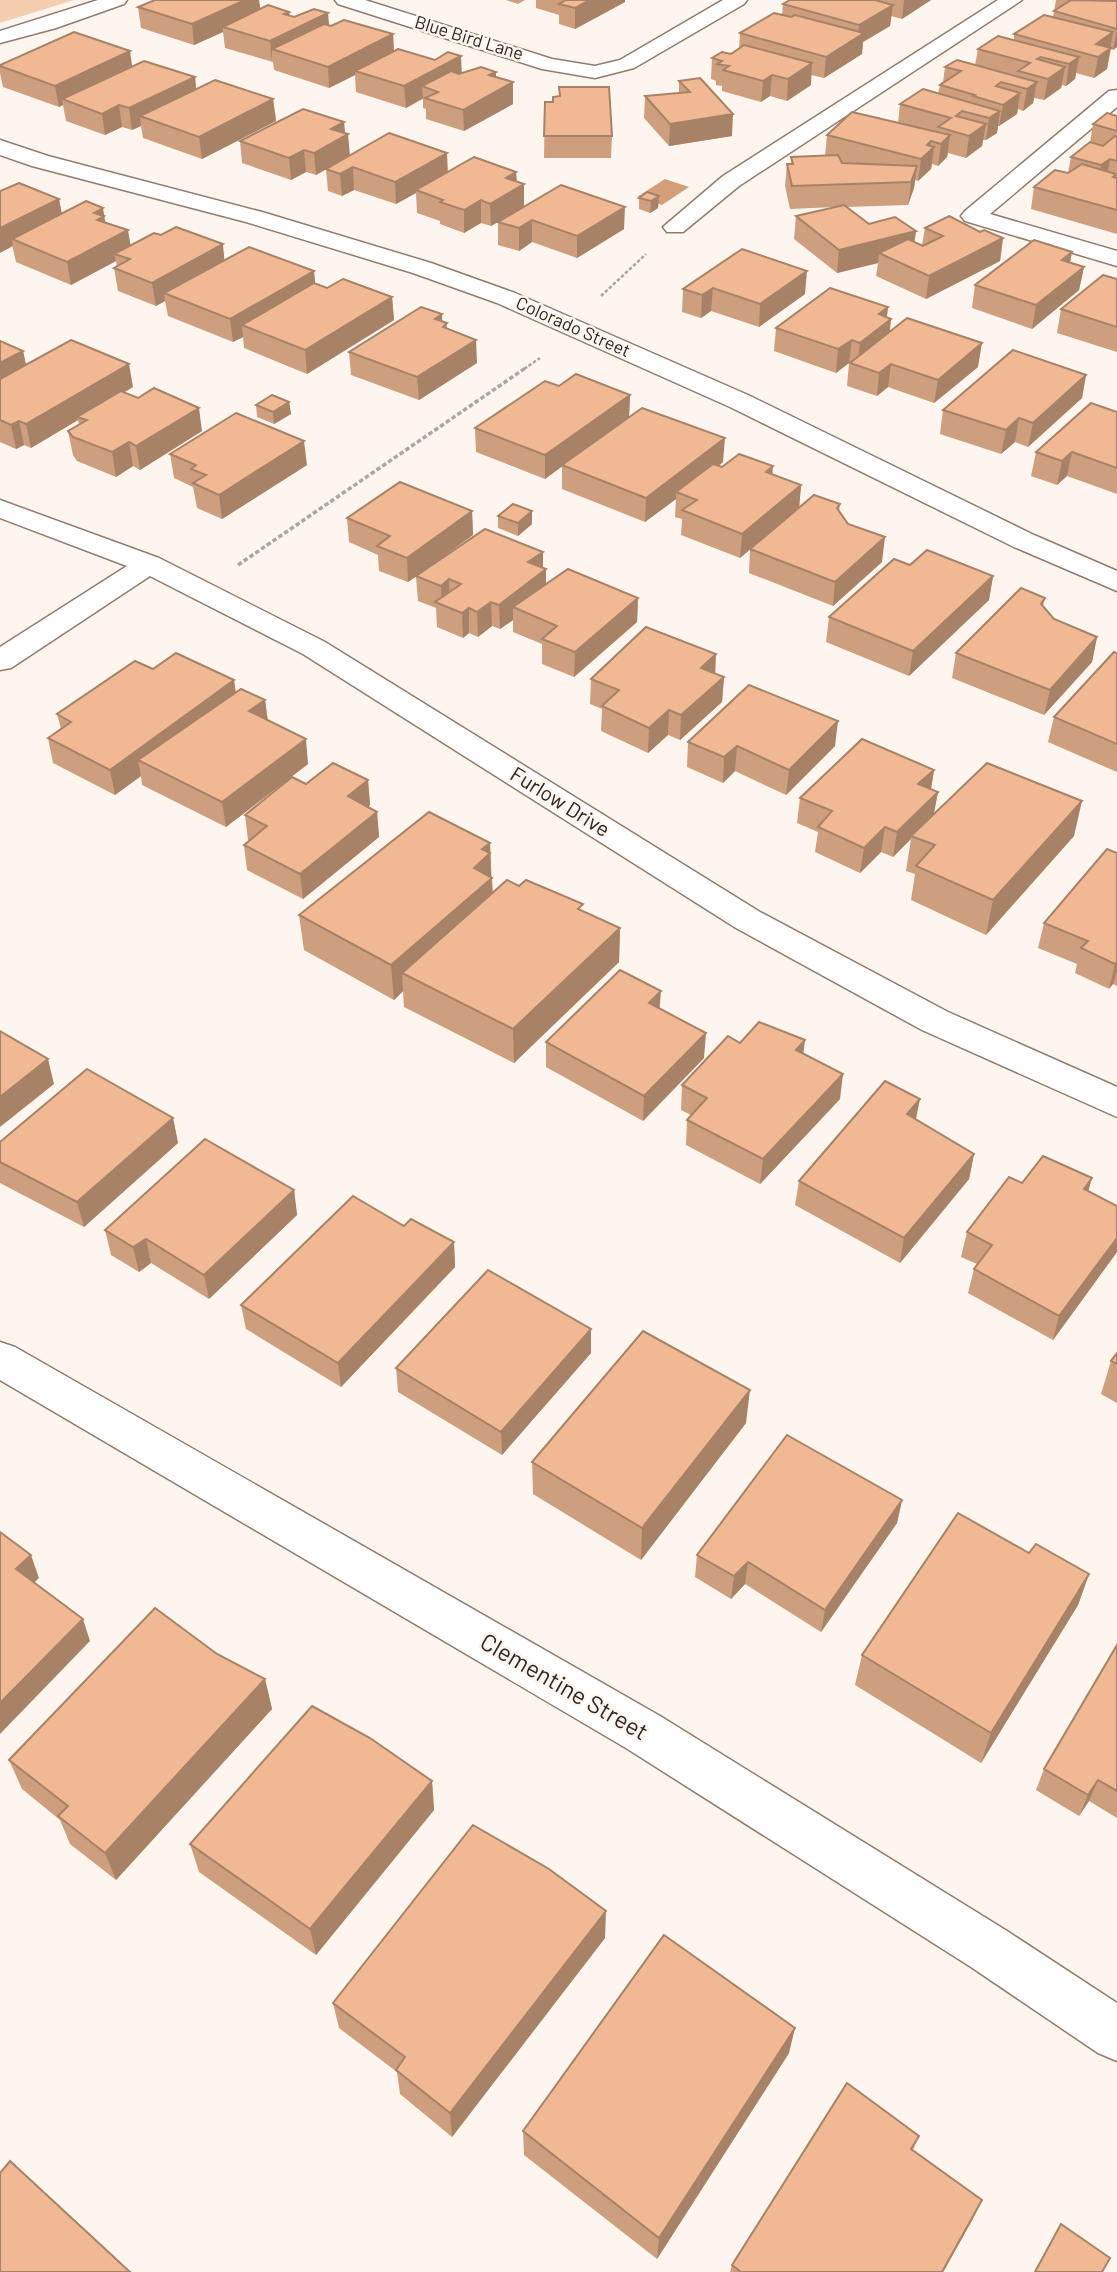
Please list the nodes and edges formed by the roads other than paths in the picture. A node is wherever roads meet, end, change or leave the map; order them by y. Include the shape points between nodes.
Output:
1 (117, 0) edge
2 (345, 0) edge
3 (737, 0) edge
4 (1012, 0) edge
5 (0, 37) edge
6 (1115, 100) edge
7 (0, 147) edge
8 (675, 227) road end
9 (1117, 259) edge
10 (0, 508) edge
11 (149, 564) junction
12 (1117, 582) edge
13 (0, 661) edge
14 (1117, 1103) edge
15 (0, 1359) edge
16 (1117, 2034) edge

1 - 5 street
2 - 3 street, Blue Bird Lane via 565,69 594,72 627,64
4 - 8 street via 731,181
6 - 9 street via 973,216
7 - 12 street, Colorado Street via 215,205 506,298 739,401
10 - 11 street, Furlow Drive
11 - 13 street
11 - 14 street, Furlow Drive via 314,648 748,920 935,1021
15 - 16 street, Clementine Street via 643,1732

